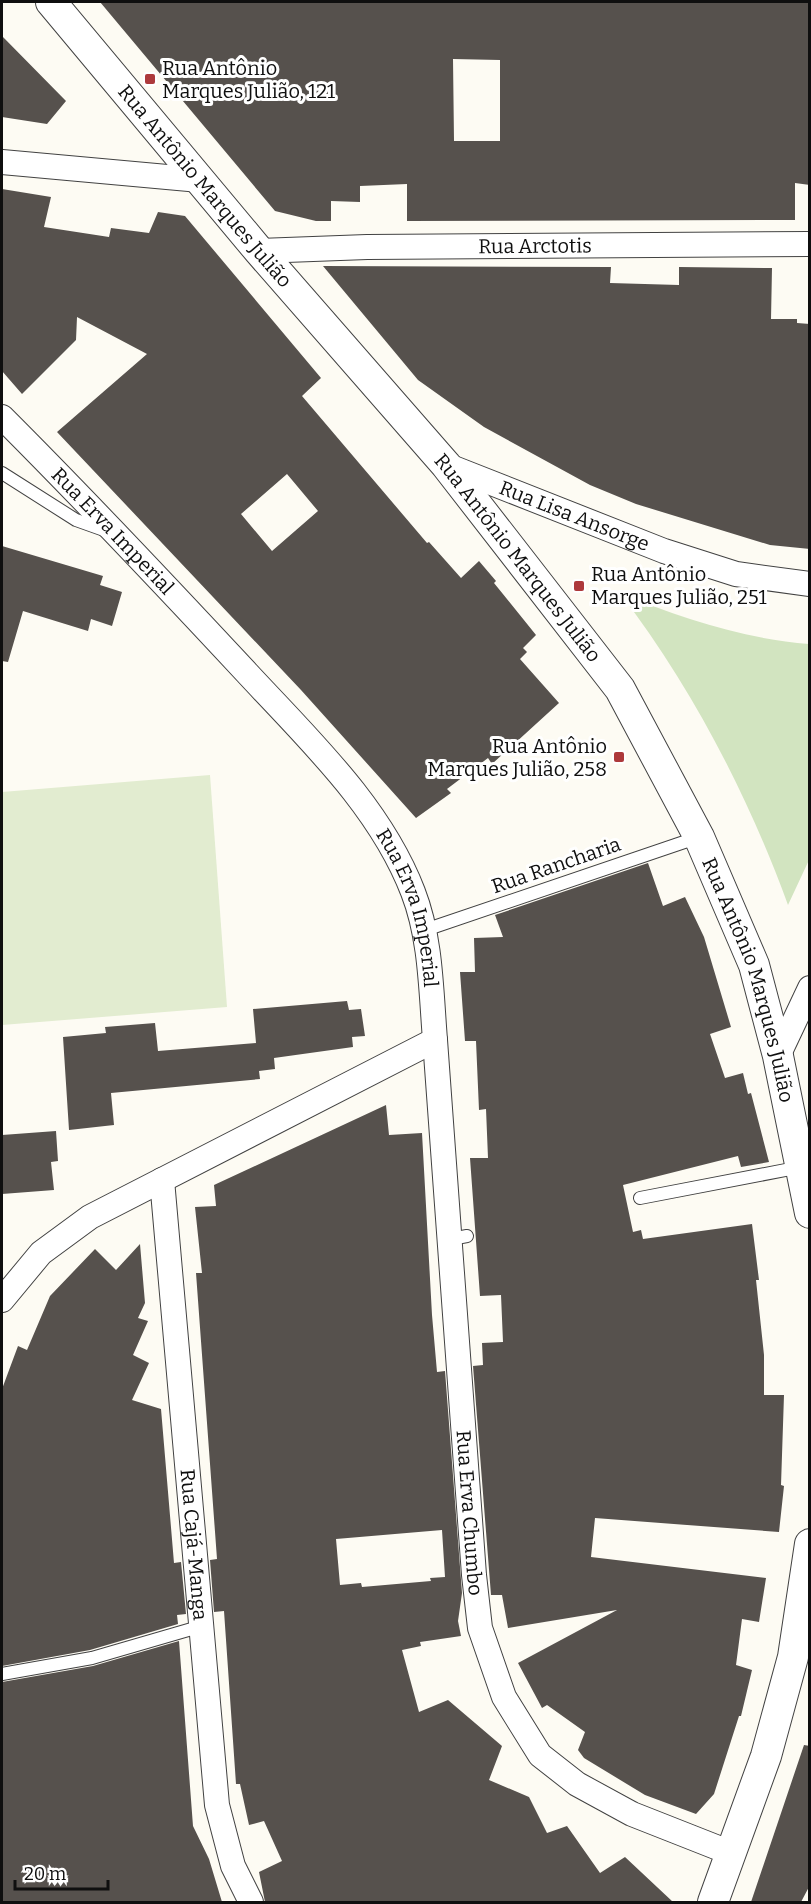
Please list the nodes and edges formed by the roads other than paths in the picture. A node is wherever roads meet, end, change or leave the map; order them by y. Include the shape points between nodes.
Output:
1 (51, 2) edge
2 (2, 162) edge
3 (200, 180) junction
4 (810, 244) edge
5 (259, 251) junction
6 (2, 417) edge
7 (446, 465) junction
8 (2, 473) edge
9 (114, 533) junction
10 (810, 584) edge
11 (699, 837) junction
12 (425, 930) junction
13 (810, 988) edge
14 (435, 1040) junction
15 (778, 1056) junction
16 (802, 1166) junction
17 (162, 1180) junction
18 (640, 1198) dead end
19 (810, 1213) edge
20 (2, 1300) edge
21 (810, 1545) edge
22 (202, 1626) junction
23 (2, 1674) edge
24 (731, 1853) junction
25 (251, 1902) edge
26 (713, 1902) edge

1 - 3 street, Rua Antônio Marques Julião
2 - 3 street
3 - 5 street, Rua Antônio Marques Julião
4 - 5 street, Rua Arctotis
5 - 7 street, Rua Antônio Marques Julião
6 - 9 street, Rua Erva Imperial
7 - 10 street, Rua Lisa Ansorge via 664,551 736,574
7 - 11 street, Rua Antônio Marques Julião via 620,689
8 - 9 lane via 76,520
9 - 12 street, Rua Erva Imperial via 316,748 371,813 413,892
11 - 12 lane, Rua Rancharia
11 - 15 street, Rua Antônio Marques Julião via 754,965
12 - 14 street, Rua Erva Imperial
13 - 15 street
14 - 17 street
14 - 24 street, Rua Erva Chumbo via 459,1237 480,1628 504,1697 540,1755 577,1784 632,1814
15 - 16 street, Rua Antônio Marques Julião
16 - 18 lane
16 - 19 street, Rua Antônio Marques Julião
17 - 20 street via 90,1217 42,1253
17 - 22 street, Rua Cajá-Manga
21 - 24 street via 793,1657 766,1756
22 - 23 lane via 92,1658
22 - 25 street, Rua Cajá-Manga via 217,1805 233,1866
24 - 26 street

